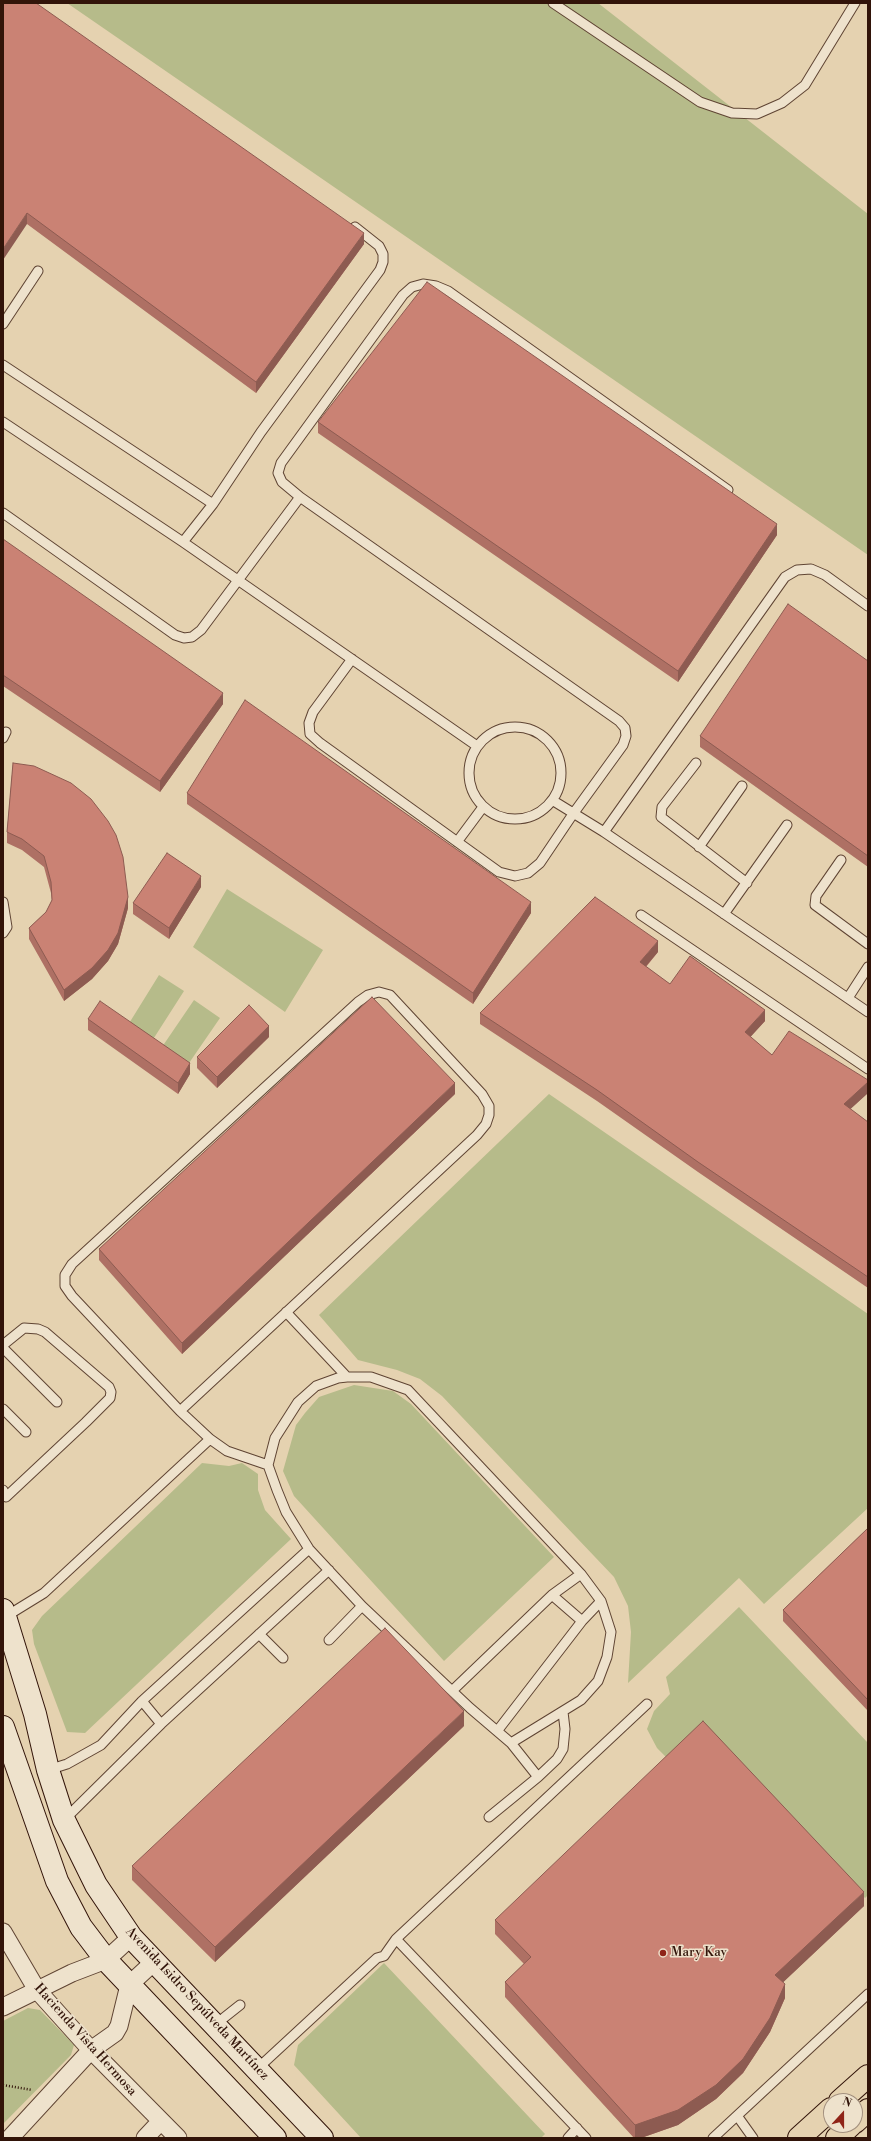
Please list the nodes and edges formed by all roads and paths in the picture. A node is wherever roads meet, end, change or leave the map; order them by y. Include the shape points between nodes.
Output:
1 (553, 3) edge
2 (855, 3) edge
3 (344, 219) edge
4 (38, 271) dead end
5 (3, 324) edge
6 (3, 365) edge
7 (3, 422) edge
8 (735, 495) edge
9 (300, 497) junction
10 (213, 504) junction
11 (3, 513) edge
12 (183, 542) junction
13 (239, 581) junction
14 (868, 606) edge
15 (352, 659) junction
16 (477, 746) junction
17 (696, 763) dead end
18 (742, 786) dead end
19 (552, 800) junction
20 (483, 807) junction
21 (573, 814) junction
22 (787, 825) dead end
23 (604, 832) junction
24 (457, 842) junction
25 (699, 847) junction
26 (841, 860) dead end
27 (747, 883) junction
28 (3, 902) edge
29 (724, 914) junction
30 (641, 915) dead end
31 (3, 932) edge
32 (868, 944) edge
33 (868, 967) edge
34 (848, 998) junction
35 (868, 1012) edge
36 (868, 1069) edge
37 (286, 1312) junction
38 (3, 1345) edge
39 (3, 1348) edge
40 (347, 1377) junction
41 (57, 1402) dead end
42 (3, 1409) edge
43 (180, 1410) junction
44 (26, 1432) dead end
45 (210, 1439) junction
46 (268, 1465) junction
47 (4, 1496) edge
48 (309, 1549) junction
49 (329, 1570) junction
50 (581, 1574) junction
51 (552, 1595) junction
52 (601, 1601) junction
53 (362, 1606) junction
54 (4, 1614) edge
55 (582, 1622) junction
56 (259, 1634) junction
57 (329, 1640) dead end
58 (283, 1658) dead end
59 (453, 1690) junction
60 (142, 1701) junction
61 (647, 1704) dead end
62 (563, 1712) junction
63 (161, 1724) junction
64 (3, 1727) edge
65 (498, 1730) junction
66 (510, 1743) junction
67 (48, 1770) junction
68 (538, 1777) junction
69 (489, 1817) dead end
70 (64, 1820) junction
71 (3, 1932) edge
72 (131, 1937) junction
73 (396, 1939) junction
74 (106, 1960) junction
75 (155, 1961) junction
76 (129, 1985) junction
77 (37, 1990) junction
78 (868, 1994) edge
79 (240, 2005) dead end
80 (3, 2007) edge
81 (216, 2024) junction
82 (91, 2050) junction
83 (257, 2070) junction
84 (868, 2076) edge
85 (3, 2085) edge
86 (34, 2090) dead end
87 (849, 2093) edge
88 (823, 2116) edge
89 (738, 2117) junction
90 (160, 2122) junction
91 (577, 2128) junction
92 (10, 2138) edge
93 (145, 2138) edge
94 (178, 2138) edge
95 (275, 2138) edge
96 (322, 2138) edge
97 (568, 2138) edge
98 (586, 2138) edge
99 (713, 2138) edge
100 (753, 2138) edge
101 (799, 2138) edge

1 - 2 lane via 700,102 732,113 757,114 782,103 805,85
3 - 10 lane via 379,246 383,254 380,270 261,432
4 - 5 lane
6 - 10 lane
7 - 12 lane
8 - 9 lane via 448,291 423,284 412,287 403,295 281,463 278,473 282,482
9 - 13 lane
9 - 21 lane via 620,721 625,728 626,736 622,745
10 - 12 lane
11 - 13 lane via 175,635 184,638 192,637 202,630
12 - 13 lane
13 - 15 lane
14 - 23 lane via 825,575 810,569 797,570 785,577
15 - 16 lane
15 - 24 lane via 313,712 310,734
16 - 19 lane via 488,735 503,728 519,727 535,732 548,741 557,754 561,770 559,786
16 - 20 lane via 470,761 469,777 473,793
17 - 25 lane via 660,812 665,821
18 - 25 lane
19 - 20 lane via 541,811 527,818 511,819 496,815
19 - 21 lane
20 - 24 lane
21 - 23 lane
21 - 24 lane via 540,863 528,873 515,876 499,872
22 - 27 lane
23 - 29 lane
25 - 27 lane
26 - 32 lane via 816,896 815,905
27 - 29 lane
28 - 31 lane via 7,927
29 - 34 lane
30 - 36 lane
33 - 34 lane
34 - 35 lane
37 - 40 lane
37 - 43 lane
37 - 43 lane via 477,1135 489,1116 489,1106 482,1094 390,995 379,992 368,994 352,1007 72,1264 65,1275 65,1286 72,1296
38 - 47 lane via 24,1328 45,1332 109,1387 111,1392 110,1398 86,1422
39 - 41 lane
40 - 46 lane via 316,1386 298,1402 274,1438
40 - 50 lane via 372,1377 408,1390
42 - 44 lane
43 - 45 lane
45 - 46 lane via 228,1451
45 - 54 lane via 44,1593
46 - 48 lane via 286,1512
48 - 49 lane
48 - 60 lane
49 - 53 lane
49 - 56 lane
50 - 51 lane
50 - 52 lane
51 - 55 lane
51 - 59 lane
52 - 55 lane
52 - 62 lane via 611,1632 607,1657 598,1680 581,1700
53 - 57 lane
53 - 59 lane
54 - 67 main road, Avenida Isidro Sepúlveda Martínez via 35,1714
55 - 65 lane
56 - 58 lane
56 - 63 lane
59 - 65 lane via 470,1708
60 - 63 lane
60 - 67 lane via 101,1744 67,1764
61 - 73 lane
62 - 66 lane
62 - 68 lane via 563,1749 557,1759
63 - 70 lane
64 - 74 main road via 57,1881 82,1927
65 - 66 lane
66 - 68 lane
67 - 70 main road, Avenida Isidro Sepúlveda Martínez
68 - 69 lane
70 - 72 main road, Avenida Isidro Sepúlveda Martínez via 96,1885
71 - 77 street, Hacienda Vista Hermosa
72 - 74 street
72 - 75 main road, Avenida Isidro Sepúlveda Martínez
73 - 83 lane via 384,1956 377,1958
73 - 91 lane
74 - 76 main road
74 - 77 street
75 - 76 street
75 - 81 main road, Avenida Isidro Sepúlveda Martínez
76 - 82 street via 115,2033
76 - 95 main road
77 - 80 street
77 - 82 street, Hacienda Vista Hermosa
78 - 89 lane
79 - 81 lane
81 - 83 main road, Avenida Isidro Sepúlveda Martínez
82 - 90 street, Hacienda Vista Hermosa
82 - 92 street
83 - 96 main road, Avenida Isidro Sepúlveda Martínez
84 - 87 highway
85 - 86 path
88 - 101 highway
89 - 99 lane
89 - 100 lane
90 - 93 street
90 - 94 street, Hacienda Vista Hermosa
91 - 97 lane
91 - 98 lane

